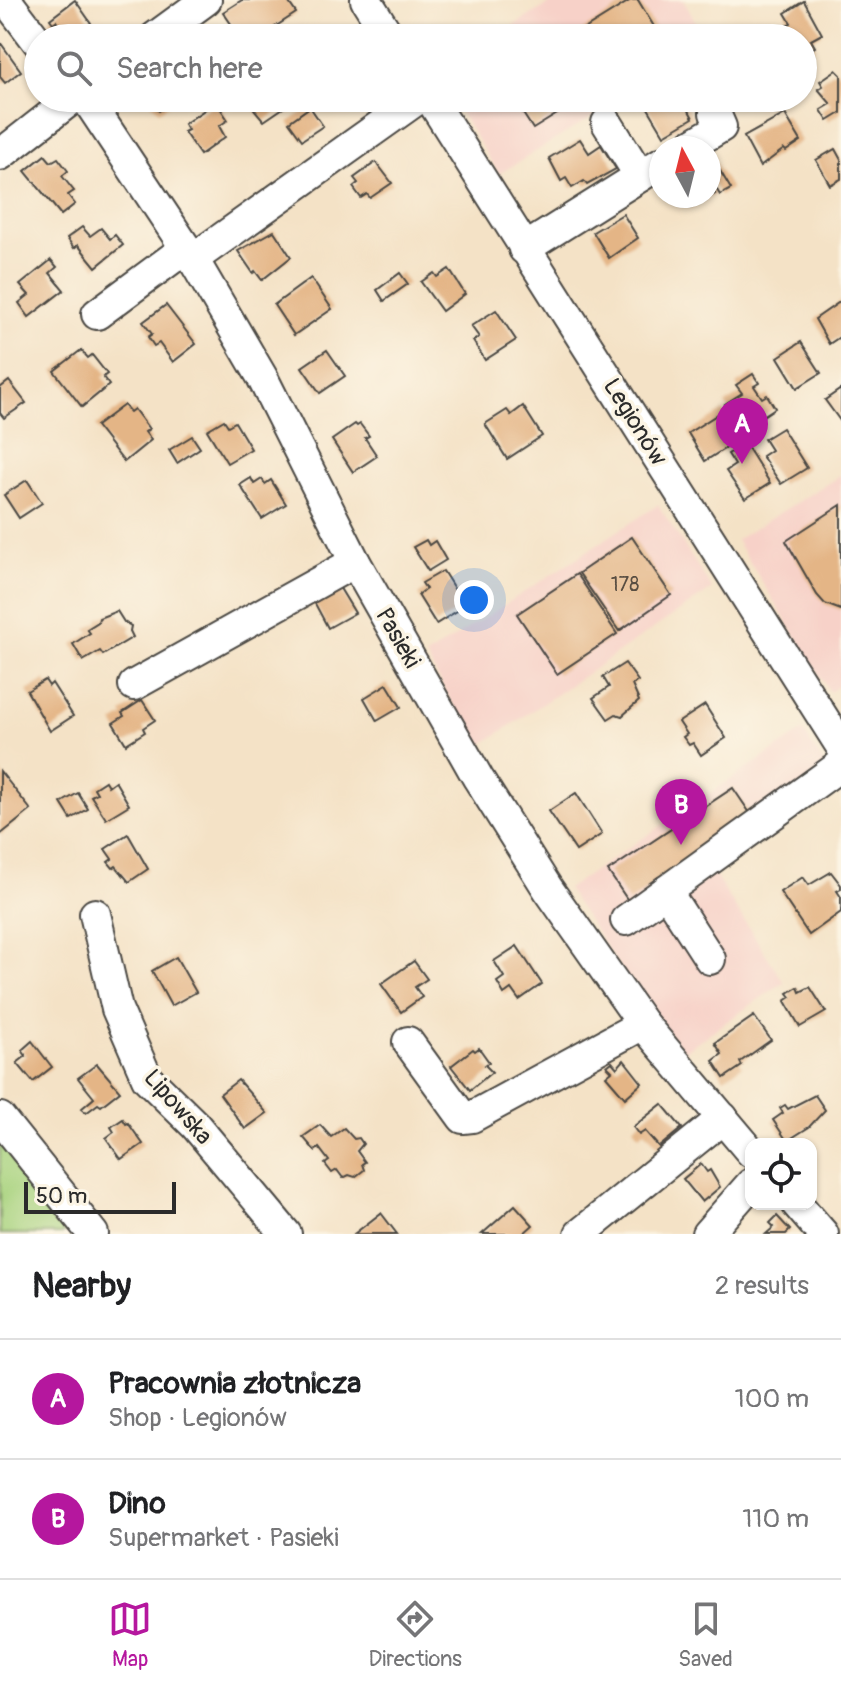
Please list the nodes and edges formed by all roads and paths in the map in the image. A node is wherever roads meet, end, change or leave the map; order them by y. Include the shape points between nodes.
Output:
1 (6, 0) edge
2 (206, 0) edge
3 (366, 0) edge
4 (24, 24) edge
5 (173, 24) edge
6 (381, 24) edge
7 (55, 112) edge
8 (95, 112) edge
9 (398, 112) edge
10 (439, 112) edge
11 (715, 112) edge
12 (607, 123) dead end
13 (706, 136) edge
14 (0, 155) edge
15 (649, 168) edge
16 (649, 171) edge
17 (524, 249) junction
18 (189, 254) junction
19 (97, 314) dead end
20 (355, 562) junction
21 (134, 685) dead end
22 (841, 746) edge
23 (841, 765) edge
24 (666, 891) junction
25 (95, 914) dead end
26 (626, 920) dead end
27 (710, 959) dead end
28 (643, 1024) junction
29 (408, 1042) dead end
30 (0, 1118) edge
31 (723, 1118) junction
32 (745, 1145) edge
33 (745, 1191) edge
34 (802, 1210) edge
35 (86, 1231) edge
36 (286, 1234) edge
37 (580, 1234) edge
38 (707, 1234) edge
39 (823, 1234) edge

1 - 4 street
2 - 5 street
3 - 6 street
7 - 14 street
8 - 18 street, Pasieki
9 - 18 street
10 - 17 street, Legionów
11 - 13 street via 721,127
12 - 15 street
16 - 17 street
17 - 22 street, Legionów
18 - 19 street
18 - 20 street, Pasieki via 262,377
20 - 21 street
20 - 28 street, Pasieki via 486,790
23 - 24 street
24 - 26 street
24 - 27 street
25 - 36 street, Lipowska via 117,1009 147,1078 195,1125
28 - 29 street via 463,1118
28 - 31 street, Pasieki
30 - 35 street
31 - 32 street, Pasieki
31 - 37 street
33 - 38 street
34 - 39 street

